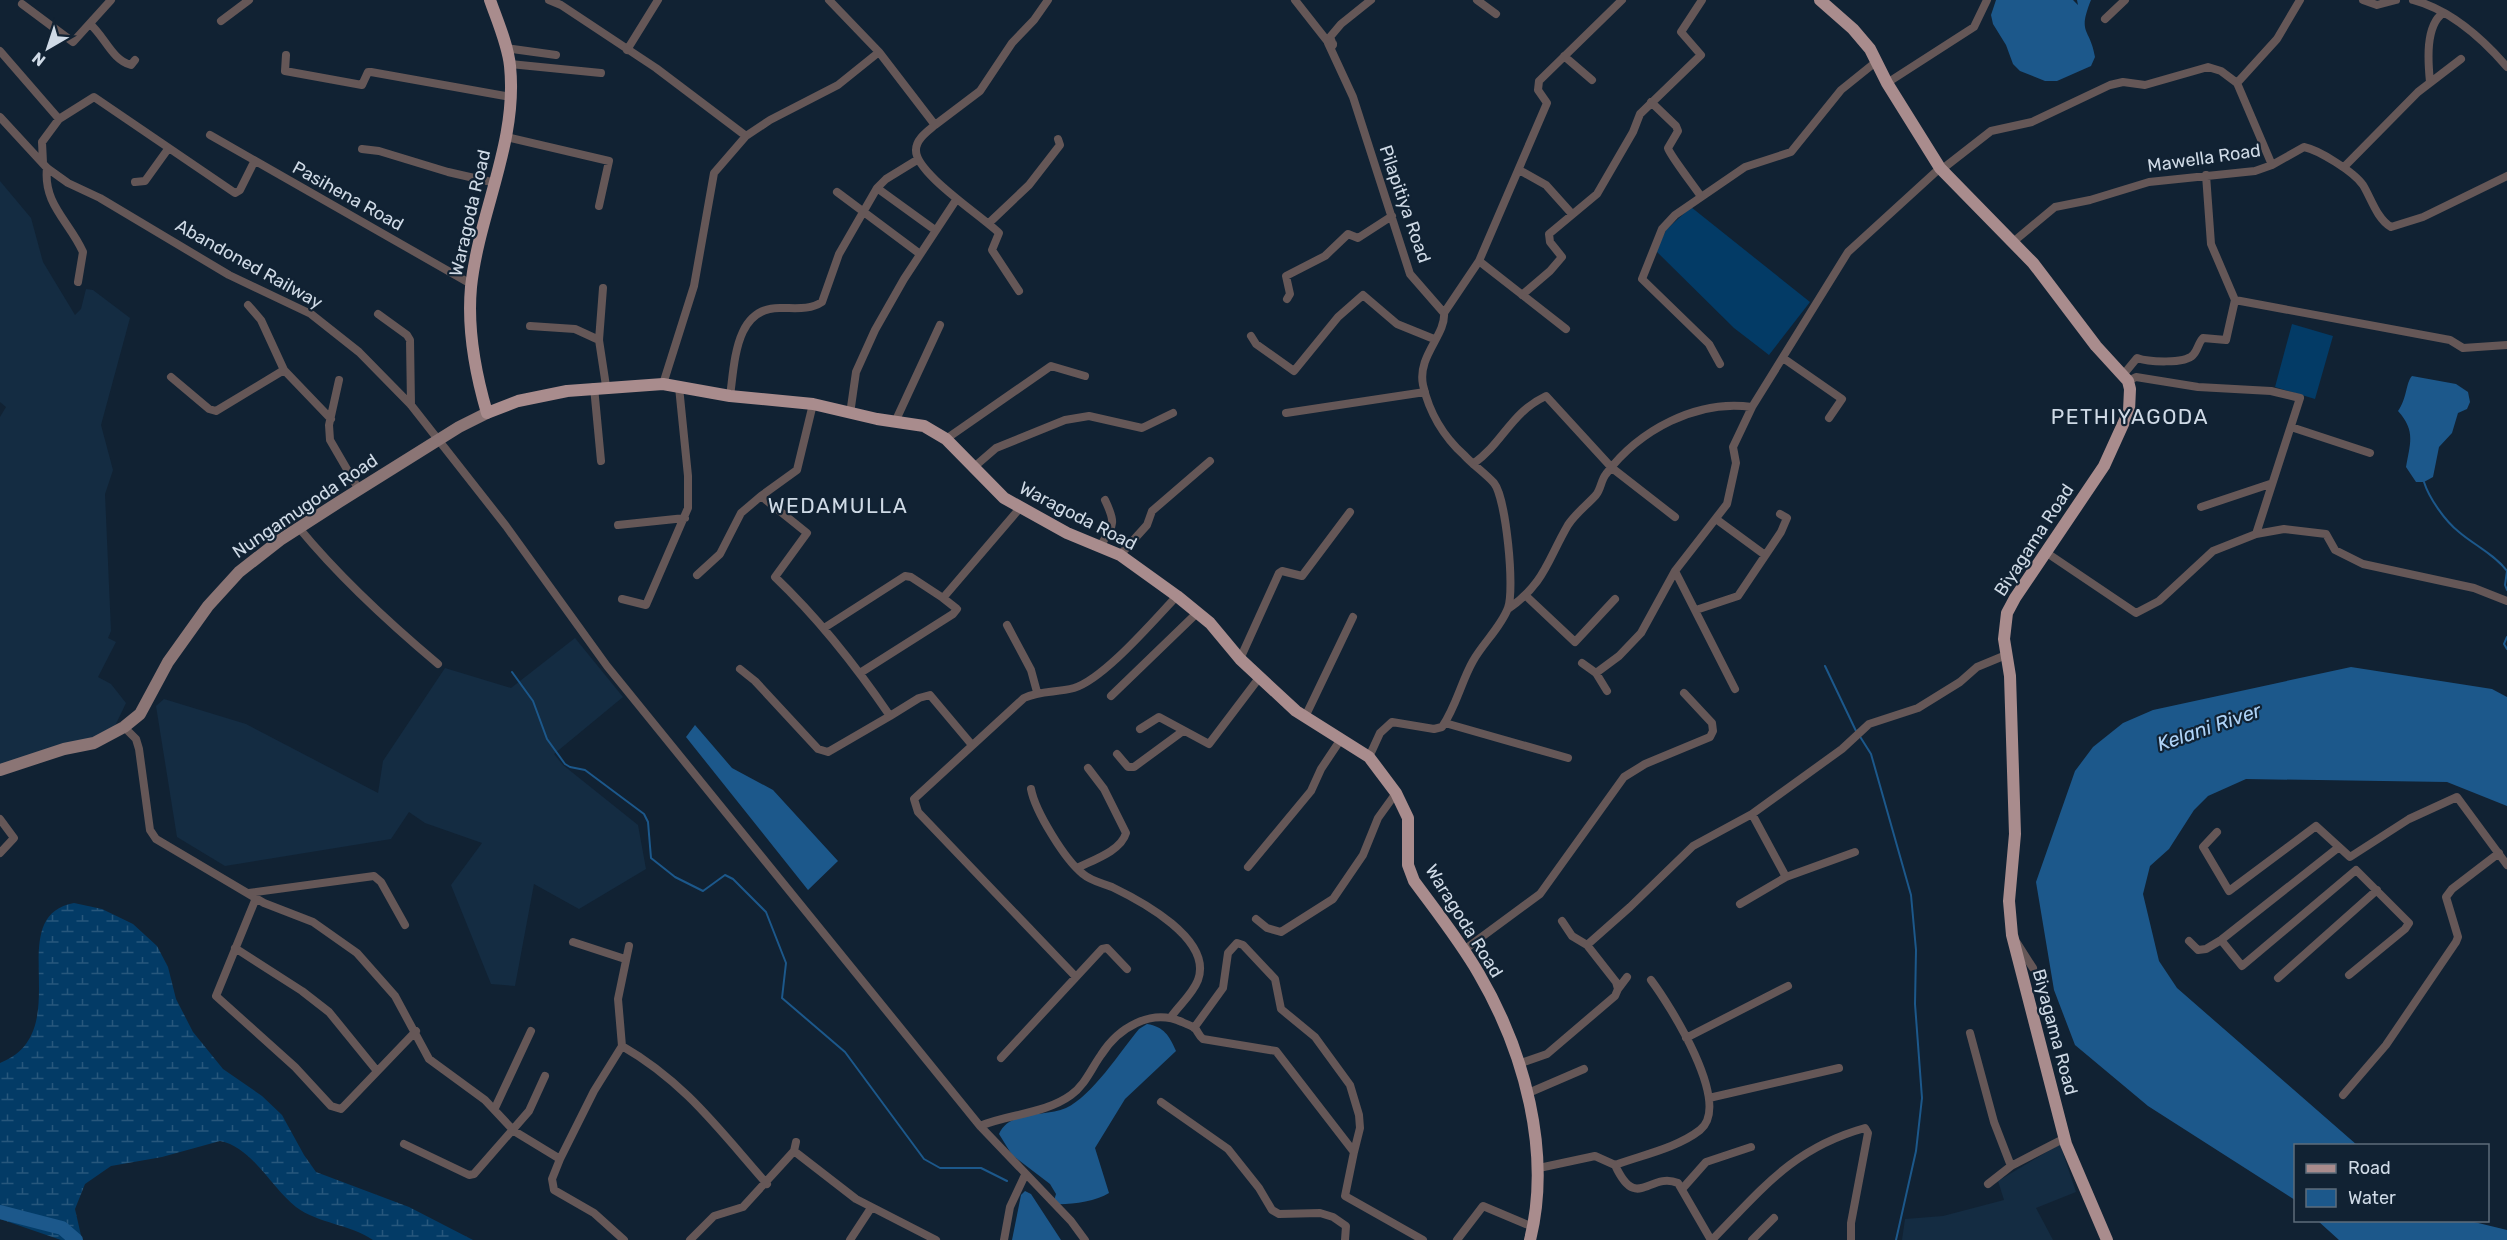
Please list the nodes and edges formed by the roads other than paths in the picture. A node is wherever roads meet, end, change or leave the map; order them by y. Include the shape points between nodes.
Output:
1 (111, 0) edge
2 (249, 0) edge
3 (490, 0) edge
4 (549, 0) edge
5 (658, 0) edge
6 (829, 0) edge
7 (1048, 0) edge
8 (1295, 0) edge
9 (1371, 0) edge
10 (1477, 0) edge
11 (1622, 0) edge
12 (1702, 0) edge
13 (1820, 0) edge
14 (1987, 0) edge
15 (2125, 0) edge
16 (2300, 0) edge
17 (2363, 0) edge
18 (2396, 0) edge
19 (2413, 0) edge
20 (22, 4) dead end
21 (2443, 13) junction
22 (1496, 14) dead end
23 (2105, 19) dead end
24 (221, 21) dead end
25 (90, 24) junction
26 (1333, 45) junction
27 (505, 48) junction
28 (627, 50) junction
29 (0, 51) edge
30 (879, 52) junction
31 (286, 55) dead end
32 (556, 55) dead end
33 (1564, 56) junction
34 (2461, 59) dead end
35 (135, 60) dead end
36 (1877, 61) junction
37 (510, 64) junction
38 (2507, 67) edge
39 (601, 74) dead end
40 (1592, 80) dead end
41 (2237, 82) junction
42 (2430, 82) junction
43 (1887, 83) junction
44 (511, 97) junction
45 (1651, 102) junction
46 (0, 117) edge
47 (59, 118) junction
48 (935, 125) junction
49 (210, 135) dead end
50 (746, 136) junction
51 (506, 137) junction
52 (1058, 139) dead end
53 (168, 149) junction
54 (362, 149) dead end
55 (917, 160) junction
56 (254, 162) junction
57 (2272, 165) junction
58 (45, 166) junction
59 (2344, 167) junction
60 (1940, 169) junction
61 (1521, 171) junction
62 (2206, 175) junction
63 (2507, 176) edge
64 (135, 182) dead end
65 (496, 183) junction
66 (877, 188) junction
67 (837, 192) dead end
68 (1700, 195) junction
69 (956, 200) junction
70 (599, 206) dead end
71 (864, 211) junction
72 (1572, 214) junction
73 (1392, 216) junction
74 (989, 223) junction
75 (934, 230) junction
76 (2013, 242) junction
77 (920, 254) junction
78 (1479, 261) junction
79 (78, 282) dead end
80 (471, 284) junction
81 (603, 288) dead end
82 (1019, 291) dead end
83 (1522, 296) junction
84 (1287, 299) dead end
85 (2235, 300) junction
86 (248, 305) dead end
87 (1444, 313) junction
88 (378, 314) dead end
89 (940, 325) dead end
90 (530, 326) dead end
91 (1566, 328) dead end
92 (1251, 336) dead end
93 (1434, 339) junction
94 (599, 340) junction
95 (2507, 345) edge
96 (1783, 358) junction
97 (1720, 364) dead end
98 (284, 370) junction
99 (1085, 376) dead end
100 (171, 377) dead end
101 (2125, 378) junction
102 (339, 380) dead end
103 (663, 384) junction
104 (600, 387) junction
105 (679, 387) junction
106 (1425, 392) junction
107 (730, 396) junction
108 (813, 404) junction
109 (411, 405) junction
110 (1752, 407) junction
111 (1286, 412) dead end
112 (487, 413) junction
113 (1173, 413) dead end
114 (850, 414) junction
115 (1829, 418) dead end
116 (331, 419) junction
117 (895, 422) junction
118 (2291, 427) junction
119 (946, 439) junction
120 (437, 440) junction
121 (2370, 453) dead end
122 (601, 461) dead end
123 (1210, 461) dead end
124 (1473, 464) junction
125 (974, 467) junction
126 (1612, 468) junction
127 (2270, 484) junction
128 (359, 490) junction
129 (761, 496) junction
130 (1105, 500) dead end
131 (2201, 507) dead end
132 (1020, 508) junction
133 (1350, 512) dead end
134 (1780, 514) dead end
135 (1675, 517) dead end
136 (685, 518) junction
137 (1716, 519) junction
138 (618, 525) dead end
139 (299, 528) junction
140 (2256, 534) junction
141 (1101, 545) junction
142 (2047, 553) junction
143 (1120, 555) junction
144 (1765, 555) junction
145 (1675, 571) junction
146 (697, 574) dead end
147 (1177, 596) junction
148 (1526, 596) junction
149 (943, 598) junction
150 (622, 599) dead end
151 (1615, 599) dead end
152 (2507, 601) edge
153 (1508, 609) junction
154 (1696, 610) junction
155 (1198, 612) junction
156 (1353, 617) dead end
157 (1007, 625) dead end
158 (824, 628) junction
159 (2006, 655) junction
160 (1240, 659) junction
161 (1582, 663) dead end
162 (438, 664) dead end
163 (740, 669) dead end
164 (861, 673) junction
165 (1596, 673) junction
166 (1259, 678) junction
167 (1735, 689) dead end
168 (1037, 692) junction
169 (1607, 692) dead end
170 (1684, 693) dead end
171 (1111, 696) dead end
172 (890, 716) junction
173 (1305, 717) junction
174 (1445, 723) junction
175 (124, 727) junction
176 (1140, 729) dead end
177 (1183, 730) junction
178 (1341, 739) junction
179 (972, 745) junction
180 (1117, 754) dead end
181 (1369, 757) junction
182 (1568, 758) dead end
183 (1088, 768) dead end
184 (0, 770) edge
185 (1031, 789) dead end
186 (1396, 793) junction
187 (1752, 814) junction
188 (0, 819) edge
189 (2217, 832) dead end
190 (2339, 847) junction
191 (1855, 852) dead end
192 (0, 853) edge
193 (2499, 853) junction
194 (2507, 865) edge
195 (1248, 867) dead end
196 (1077, 868) junction
197 (1786, 877) junction
198 (2377, 890) junction
199 (252, 896) junction
200 (1740, 904) dead end
201 (1256, 919) dead end
202 (1562, 921) dead end
203 (405, 925) dead end
204 (2012, 935) junction
205 (2221, 940) junction
206 (2189, 941) dead end
207 (573, 942) dead end
208 (1587, 945) junction
209 (629, 946) dead end
210 (236, 948) junction
211 (1464, 950) junction
212 (625, 959) junction
213 (2033, 968) dead end
214 (1127, 969) dead end
215 (2349, 975) dead end
216 (1626, 977) dead end
217 (1076, 978) junction
218 (2278, 978) dead end
219 (1651, 980) dead end
220 (1788, 986) dead end
221 (1618, 989) junction
222 (1171, 1017) junction
223 (1194, 1028) junction
224 (531, 1030) dead end
225 (416, 1031) junction
226 (1970, 1033) dead end
227 (1686, 1038) junction
228 (622, 1046) junction
229 (1001, 1058) dead end
230 (1518, 1064) junction
231 (1839, 1068) dead end
232 (1584, 1069) dead end
233 (377, 1071) junction
234 (545, 1076) dead end
235 (1526, 1094) junction
236 (2343, 1095) dead end
237 (1709, 1098) junction
238 (1161, 1102) dead end
239 (495, 1108) junction
240 (980, 1126) junction
241 (514, 1131) junction
242 (2065, 1138) junction
243 (404, 1144) dead end
244 (1751, 1147) dead end
245 (1354, 1152) junction
246 (560, 1159) junction
247 (1615, 1165) junction
248 (2011, 1166) junction
249 (1539, 1168) junction
250 (1025, 1175) junction
251 (767, 1184) junction
252 (1988, 1184) dead end
253 (1683, 1188) junction
254 (871, 1208) junction
255 (1774, 1218) dead end
256 (1533, 1227) junction
257 (1417, 1239) edge
258 (624, 1240) edge
259 (690, 1240) edge
260 (850, 1240) edge
261 (936, 1240) edge
262 (1004, 1240) edge
263 (1085, 1240) edge
264 (1346, 1240) edge
265 (1457, 1240) edge
266 (1530, 1240) edge
267 (1712, 1240) edge
268 (1752, 1240) edge
269 (1851, 1240) edge
270 (2107, 1240) edge

1 - 25 street
2 - 24 street
3 - 27 main road, Waragoda Road
4 - 28 street via 561,4
5 - 28 street
6 - 30 street
7 - 48 street via 980,90
8 - 26 street
9 - 26 street via 1333,33
10 - 22 street
11 - 33 street
12 - 45 street via 1681,32 1701,54
13 - 36 main road via 1862,39
14 - 43 street via 1974,27
15 - 23 street
16 - 41 street via 2277,39
17 - 18 street via 2377,5
19 - 21 street
20 - 25 street via 73,42
21 - 38 street via 2483,39
21 - 42 street via 2437,17 2430,42
25 - 35 street via 123,63 131,65
26 - 73 street, Pilapitiya Road via 1328,43 1353,97
27 - 32 street
27 - 37 main road, Waragoda Road
28 - 50 street
29 - 47 street
30 - 48 street
30 - 50 street via 838,85
31 - 44 street via 285,71 362,85 371,72
33 - 40 street
33 - 61 street via 1539,81 1538,90 1548,104
34 - 42 street
36 - 43 main road
36 - 68 street via 1841,90 1791,152 1745,167
37 - 39 street
37 - 44 main road, Waragoda Road
41 - 57 street
41 - 60 street via 2221,70 2208,67 2145,85 2110,85 2032,122 1991,131
42 - 59 street
43 - 60 main road
44 - 51 main road, Waragoda Road
45 - 68 street via 1676,126 1678,131 1669,153
45 - 72 street via 1640,114 1597,194
46 - 58 street, Abandoned Railway
47 - 53 street via 94,97
47 - 58 street via 42,142
48 - 55 street via 922,136 916,148
49 - 56 street, Pasihena Road
50 - 103 street via 714,172 694,286
51 - 65 main road, Waragoda Road
51 - 70 street via 609,161
52 - 74 street via 1060,145 1054,155
53 - 56 street via 236,193
53 - 64 street via 145,181
54 - 65 street
55 - 66 street
55 - 69 street
56 - 80 street, Pasihena Road
57 - 59 street, Mawella Road via 2304,147
57 - 62 street, Mawella Road via 2238,174
58 - 79 street via 48,196 83,252
58 - 109 street, Abandoned Railway via 220,270 310,314 359,352
59 - 63 street, Mawella Road via 2362,183 2391,227 2422,217
60 - 76 main road
60 - 96 street via 1848,252
61 - 72 street via 1546,185
61 - 78 street
62 - 76 street, Mawella Road via 2149,182 2055,207
62 - 85 street via 2211,244
65 - 80 main road, Waragoda Road
66 - 71 street
66 - 75 street
67 - 71 street
68 - 97 street via 1662,229 1642,279 1709,344
69 - 74 street
69 - 75 street
71 - 77 street
71 - 107 street via 839,254 822,302 803,309 766,307 744,327
72 - 83 street via 1548,237 1562,257 1558,264
73 - 84 street via 1358,238 1348,234 1325,256 1286,276 1290,294
73 - 87 street, Pilapitiya Road via 1410,274
74 - 82 street via 999,233 992,250
75 - 77 street
76 - 101 main road
77 - 114 street via 875,330 856,372
78 - 83 street
78 - 87 street
80 - 112 main road, Waragoda Road via 471,339 476,377
81 - 94 street
83 - 91 street
85 - 95 street via 2450,340 2463,348
85 - 101 street via 2226,340 2203,338 2194,354 2186,358 2137,358
86 - 98 street via 261,320
87 - 93 street
88 - 109 street via 410,340
89 - 117 street
90 - 94 street via 575,328
92 - 93 street via 1256,344 1294,370 1363,295 1396,324
93 - 106 street via 1423,370
94 - 104 street
96 - 110 street
96 - 115 street via 1842,399
98 - 100 street via 216,411 209,410
98 - 116 street
99 - 119 street via 1051,366
101 - 118 street via 2271,391 2300,398
101 - 142 main road, Biyagama Road via 2130,389 2129,411 2122,430
102 - 116 street
103 - 104 main road, Waragoda Road
103 - 105 main road, Waragoda Road
104 - 112 main road, Waragoda Road via 518,401
104 - 122 street
105 - 107 main road, Waragoda Road
105 - 136 street via 688,476
106 - 111 street
106 - 124 street via 1445,434
107 - 108 main road, Waragoda Road
108 - 114 main road, Waragoda Road
108 - 129 street via 797,470
109 - 120 street, Abandoned Railway
110 - 126 street via 1731,404 1694,411 1645,434
110 - 137 street via 1733,447 1736,463 1730,495
112 - 120 street, Nungamugoda Road
113 - 125 street via 1142,428 1089,416 1065,420 996,448
114 - 117 main road, Waragoda Road
116 - 128 street via 330,440
117 - 119 main road, Waragoda Road via 924,426
118 - 121 street
118 - 127 street
119 - 125 main road, Waragoda Road
120 - 128 street, Nungamugoda Road
120 - 240 street, Abandoned Railway via 506,526 607,666
123 - 143 street via 1152,511 1147,525
124 - 126 street via 1491,451 1526,405 1546,396
124 - 153 street via 1494,483 1502,498 1508,549
125 - 132 main road, Waragoda Road via 1004,498
126 - 135 street
126 - 148 street via 1604,475 1598,492 1569,523 1549,566
127 - 131 street
127 - 140 street
128 - 139 street, Nungamugoda Road
129 - 146 street via 741,513 720,554
129 - 158 street via 807,533 775,577
130 - 141 street via 1114,519
132 - 141 main road, Waragoda Road via 1067,533
132 - 149 street
133 - 160 street via 1302,576 1279,573
134 - 144 street via 1787,518
136 - 138 street
136 - 150 street via 646,605
137 - 144 street
137 - 145 street
139 - 162 street via 384,620
139 - 175 street, Nungamugoda Road via 239,572 208,606 168,662 140,714
140 - 142 street via 2213,552 2159,601 2136,613
140 - 152 street via 2292,529 2326,534 2336,550 2354,561 2474,588
141 - 143 main road, Waragoda Road
142 - 159 main road, Biyagama Road via 2007,614
143 - 147 main road, Waragoda Road
144 - 154 street via 1738,596
145 - 154 street
145 - 165 street via 1641,633
147 - 155 main road, Waragoda Road
147 - 168 street via 1135,641 1087,681 1073,688
148 - 151 street via 1575,642
148 - 153 street
149 - 158 street via 905,576
149 - 164 street via 957,609 953,614
153 - 174 street via 1473,660
154 - 167 street
155 - 160 main road, Waragoda Road
155 - 171 street
156 - 173 street
157 - 168 street via 1031,670
158 - 164 street
159 - 187 street via 1977,667 1918,708 1869,724 1842,749
159 - 204 main road, Biyagama Road via 2010,676 2014,834 2009,901
160 - 166 main road, Waragoda Road
161 - 165 street
163 - 172 street via 818,749 828,752
164 - 172 street
165 - 169 street
166 - 173 main road, Waragoda Road
166 - 177 street via 1209,744
168 - 179 street via 1024,698
170 - 211 street via 1712,723 1710,737 1624,777 1540,894
172 - 179 street via 930,695
173 - 178 main road, Waragoda Road
174 - 181 street via 1434,729 1392,722 1380,733
174 - 182 street
175 - 184 street, Nungamugoda Road via 94,743
175 - 199 street via 139,749 150,830 156,839
176 - 177 street via 1159,717
177 - 180 street via 1134,767 1128,767
178 - 181 main road, Waragoda Road
178 - 195 street via 1301,804
179 - 217 street via 920,792 914,806
181 - 186 main road, Waragoda Road
183 - 196 street via 1104,789 1126,833 1118,846
185 - 196 street via 1046,825
186 - 201 street via 1378,818 1363,855 1333,898 1281,932
186 - 211 main road, Waragoda Road via 1408,818 1408,865 1414,881
187 - 197 street
187 - 208 street via 1693,846
188 - 192 street via 14,838
189 - 190 street via 2203,847 2229,891 2316,825
190 - 193 street via 2350,857 2409,819 2457,797
190 - 205 street
191 - 197 street
193 - 194 street
193 - 236 street via 2446,897 2458,937 2456,942 2386,1045
196 - 222 street via 1161,915 1178,928 1194,949 1199,978
197 - 200 street
198 - 205 street via 2356,870 2242,966
198 - 215 street via 2409,923
198 - 218 street
199 - 203 street via 374,876
199 - 210 street
199 - 225 street via 313,922 357,953 395,996
202 - 208 street via 1572,936
204 - 213 street
204 - 242 main road, Biyagama Road
205 - 206 street via 2198,950
207 - 212 street
208 - 221 street via 1617,982
209 - 212 street
210 - 233 street via 329,1012
210 - 233 street via 216,996 295,1067 331,1106 345,1106
211 - 230 main road, Waragoda Road via 1502,1020
212 - 228 street via 618,999
214 - 217 street via 1107,948
216 - 221 street
217 - 229 street
219 - 227 street via 1677,1008
220 - 227 street
221 - 230 street via 1615,996 1548,1054
222 - 223 street
222 - 240 street via 1128,1027 1114,1038 1082,1086 1069,1096 1053,1105
223 - 245 street via 1203,1039 1276,1051
223 - 245 street via 1223,988 1228,953 1237,943 1243,945 1275,979 1281,1009 1315,1037 1350,1085 1360,1128
224 - 239 street
225 - 233 street
225 - 239 street via 429,1059
226 - 248 street via 1994,1122
227 - 237 street
228 - 246 street
228 - 251 street via 647,1060 692,1097
230 - 235 main road, Waragoda Road
231 - 237 street
232 - 235 street
234 - 241 street via 529,1111
235 - 249 main road, Waragoda Road
237 - 247 street via 1708,1117 1702,1129
238 - 264 street via 1227,1149 1272,1210 1279,1214 1320,1213 1333,1217 1346,1226
239 - 241 street
240 - 250 street, Abandoned Railway
241 - 243 street via 470,1175
241 - 246 street
242 - 248 street
242 - 270 main road, Biyagama Road
244 - 253 street via 1706,1162
245 - 257 street via 1345,1196
246 - 258 street via 552,1179 554,1190 594,1213
247 - 249 street via 1595,1156
247 - 253 street via 1629,1187 1672,1181
248 - 252 street
249 - 256 main road, Waragoda Road
250 - 262 street via 1010,1207
250 - 263 street, Abandoned Railway
251 - 254 street via 795,1147
251 - 259 street via 743,1207 714,1216
253 - 267 street
254 - 260 street
254 - 261 street
255 - 268 street
256 - 265 street via 1483,1206
256 - 266 main road, Waragoda Road
267 - 269 street via 1779,1171 1798,1157 1817,1145 1865,1128 1868,1133

